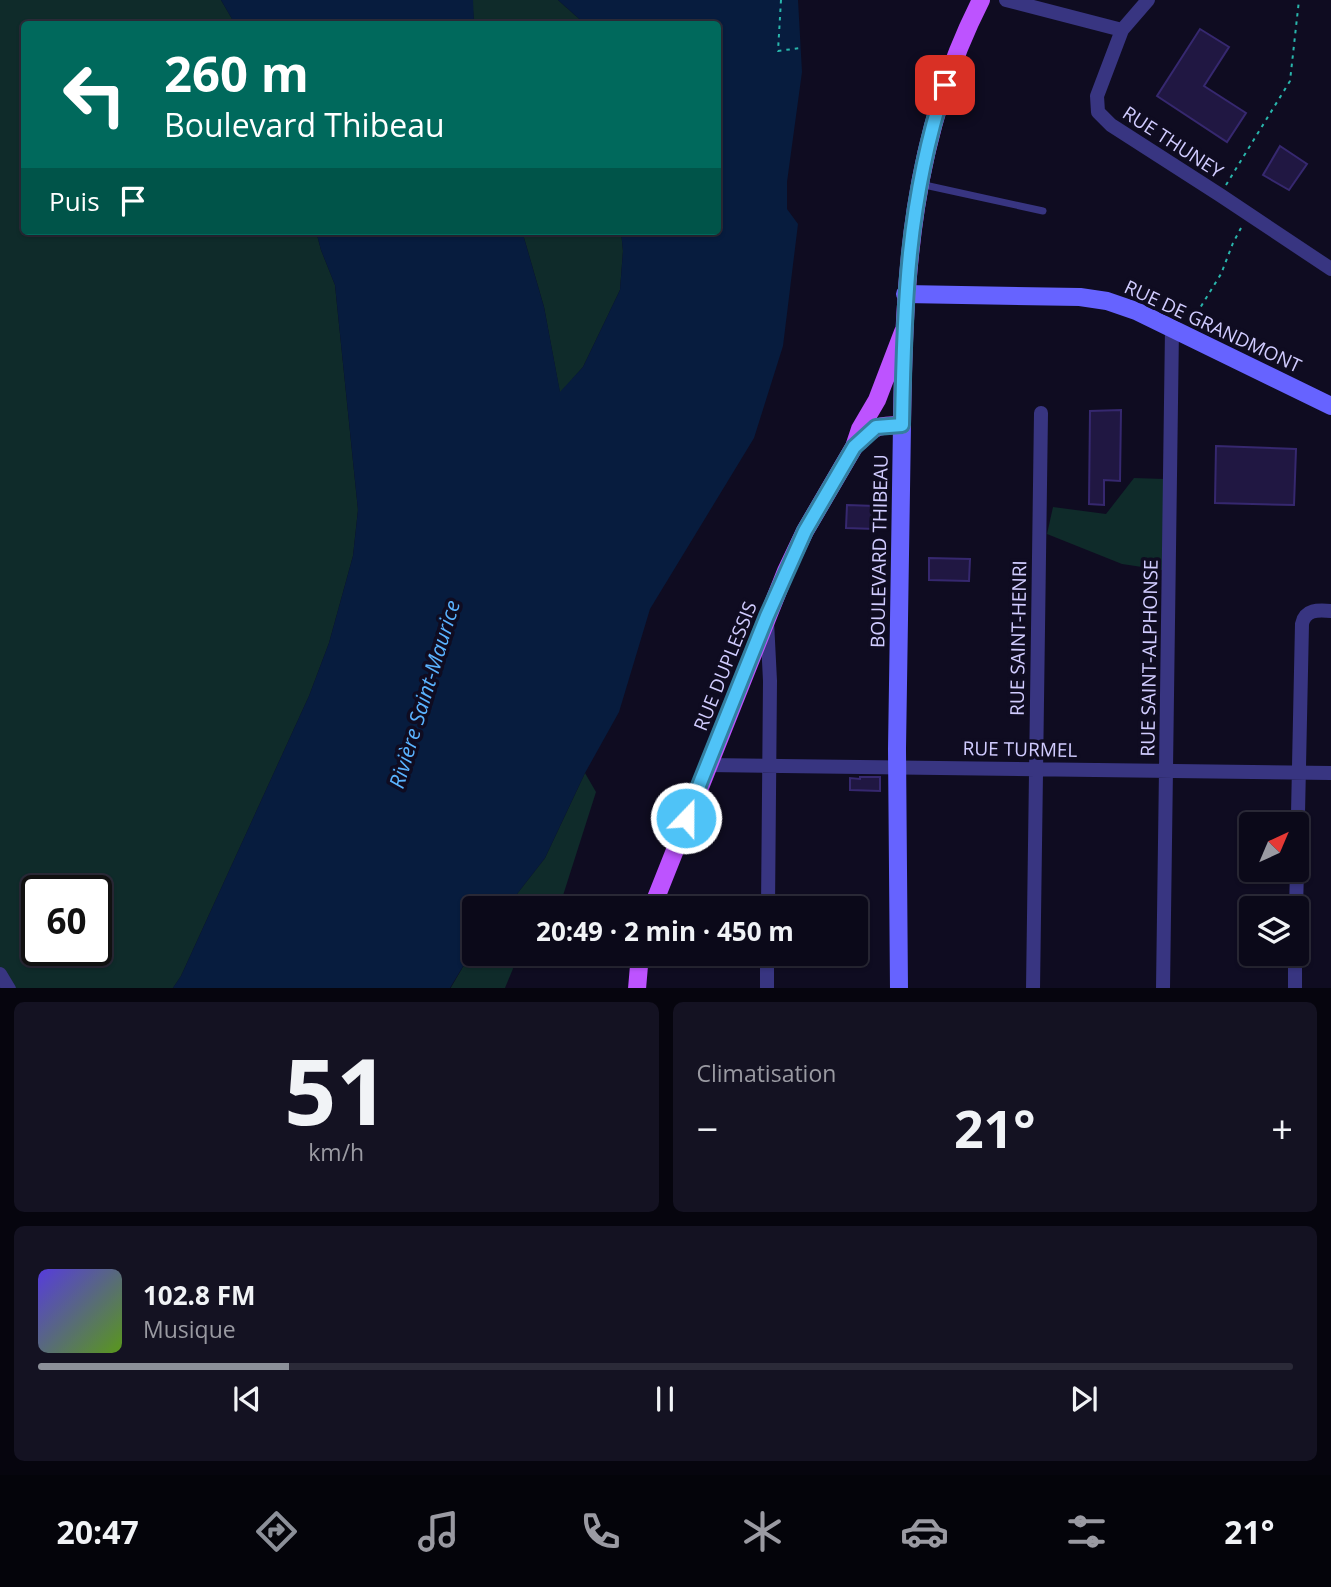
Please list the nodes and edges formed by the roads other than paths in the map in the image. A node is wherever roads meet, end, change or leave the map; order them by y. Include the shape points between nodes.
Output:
1 (981, 0) edge
2 (1006, 0) edge
3 (1148, 0) edge
4 (1122, 30) junction
5 (919, 184) junction
6 (1042, 211) dead end
7 (1331, 269) edge
8 (905, 294) junction
9 (903, 332) junction
10 (1178, 332) junction
11 (1331, 405) edge
12 (1041, 413) dead end
13 (902, 425) junction
14 (854, 447) junction
15 (1331, 611) edge
16 (767, 616) junction
17 (708, 765) junction
18 (769, 766) junction
19 (897, 767) junction
20 (1036, 768) junction
21 (1166, 771) junction
22 (1298, 772) junction
23 (1331, 773) edge
24 (1298, 812) edge
25 (657, 896) edge
26 (768, 896) edge
27 (639, 966) edge
28 (767, 966) edge
29 (1295, 966) edge
30 (637, 988) edge
31 (767, 988) edge
32 (899, 988) edge
33 (1032, 988) edge
34 (1163, 988) edge
35 (1295, 988) edge

1 - 5 main road, BOULEVARD THIBEAU via 945,85
2 - 4 street
3 - 4 street
4 - 7 street, RUE THUNEY via 1097,96 1100,115
5 - 6 lane
5 - 8 main road, BOULEVARD THIBEAU
8 - 9 main road, BOULEVARD THIBEAU
8 - 10 street, RUE DE GRANDMONT via 1091,298 1129,308
9 - 13 main road, BOULEVARD THIBEAU
9 - 14 main road, RUE DUPLESSIS
10 - 11 street, RUE DE GRANDMONT
10 - 21 street, RUE SAINT-ALPHONSE
12 - 20 street, RUE SAINT-HENRI
13 - 14 main road, RUE DUPLESSIS via 876,427
13 - 19 street, BOULEVARD THIBEAU
14 - 16 main road, RUE DUPLESSIS via 805,531
15 - 22 street via 1306,614 1302,624
16 - 17 main road, RUE DUPLESSIS
16 - 18 street
17 - 18 street, RUE TURMEL
17 - 25 main road, RUE DUPLESSIS
18 - 19 street, RUE TURMEL
18 - 26 street
19 - 20 street, RUE TURMEL
19 - 32 street, BOULEVARD THIBEAU
20 - 21 street, RUE TURMEL
20 - 33 street, RUE SAINT-HENRI
21 - 22 street, RUE TURMEL
21 - 34 street, RUE SAINT-ALPHONSE
22 - 23 street, RUE TURMEL
22 - 24 street
27 - 30 main road
28 - 31 street
29 - 35 street

